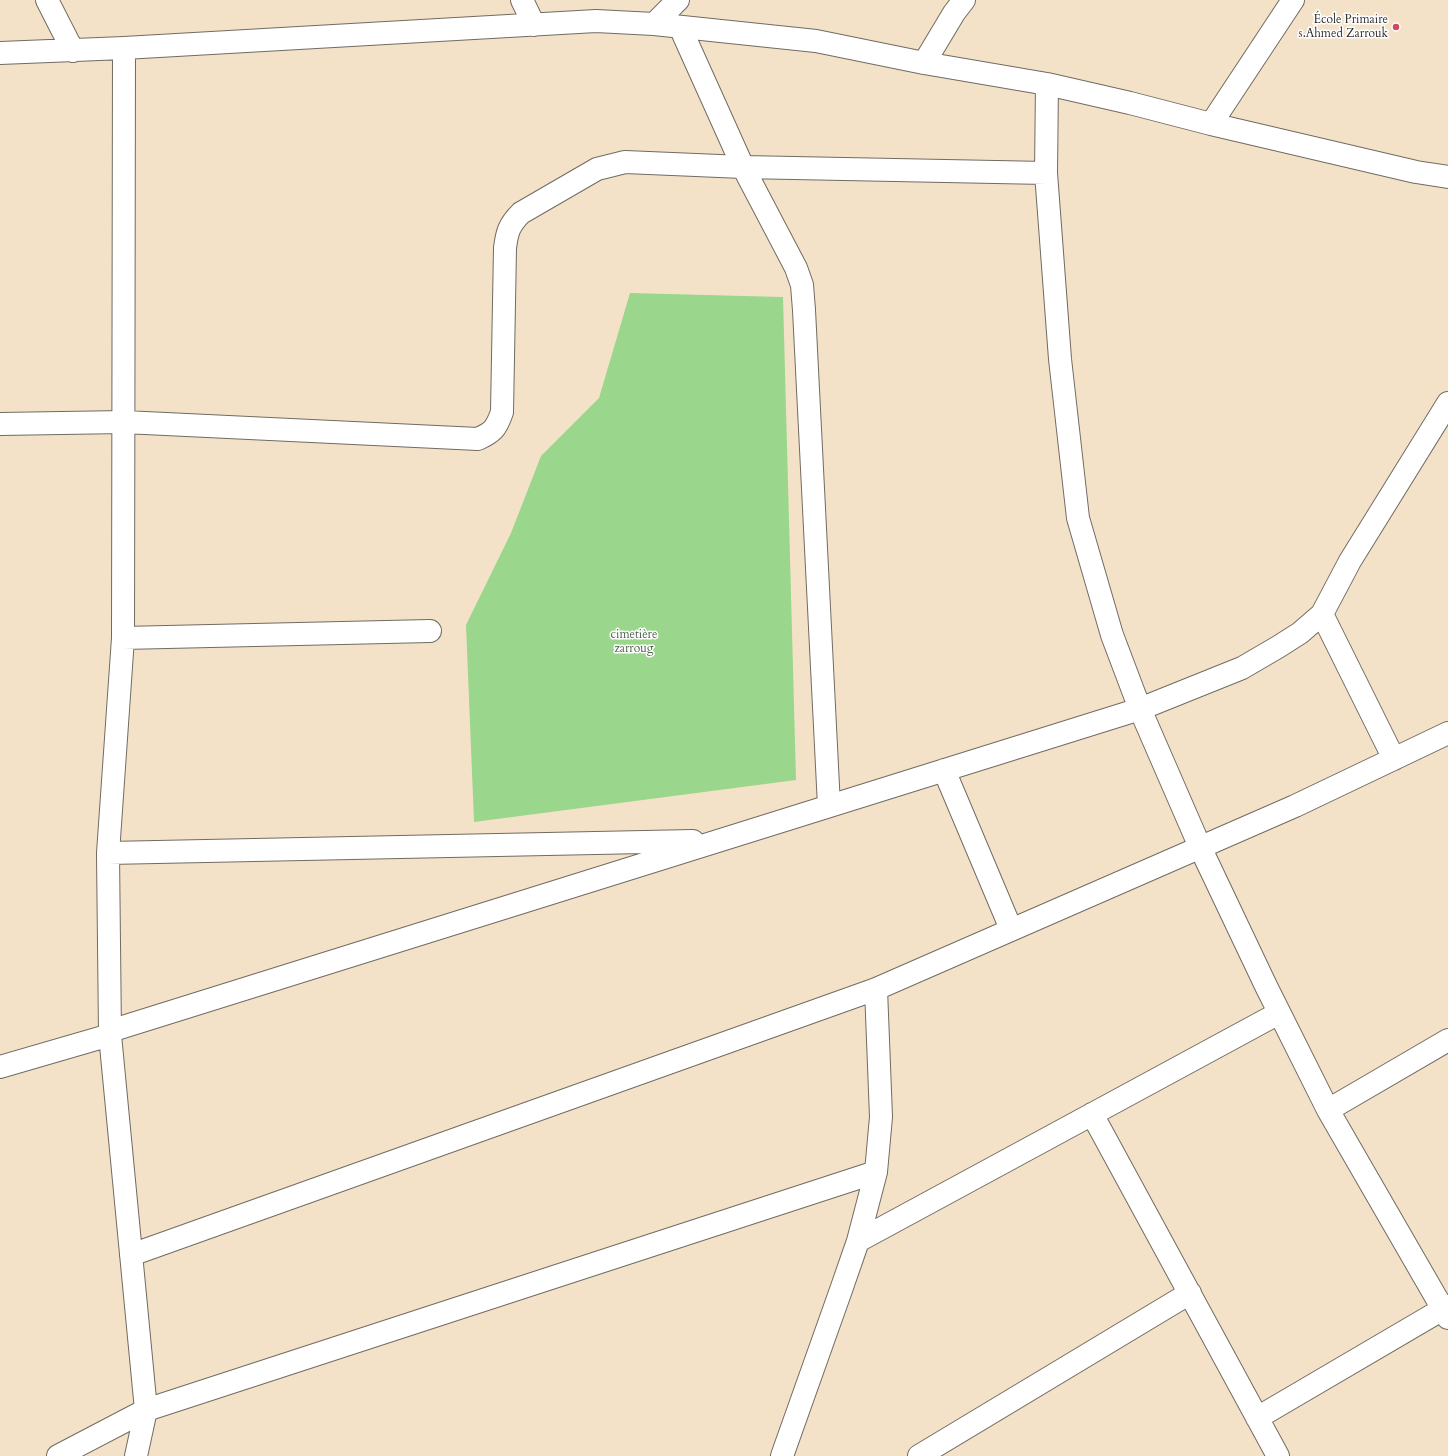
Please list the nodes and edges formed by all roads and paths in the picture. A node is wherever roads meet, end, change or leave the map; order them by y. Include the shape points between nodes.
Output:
1 (47, 0) edge
2 (522, 0) edge
3 (678, 0) edge
4 (964, 0) edge
5 (1293, 0) edge
6 (654, 24) junction
7 (534, 25) junction
8 (680, 27) junction
9 (124, 48) junction
10 (73, 51) junction
11 (0, 53) edge
12 (924, 63) junction
13 (1047, 84) junction
14 (1212, 124) junction
15 (743, 167) junction
16 (1046, 173) junction
17 (1448, 177) edge
18 (1448, 403) edge
19 (124, 422) junction
20 (0, 424) edge
21 (1322, 614) junction
22 (430, 631) dead end
23 (123, 638) junction
24 (1140, 709) junction
25 (1448, 732) edge
26 (1394, 759) junction
27 (944, 770) junction
28 (829, 806) junction
29 (718, 841) junction
30 (1200, 847) junction
31 (108, 853) junction
32 (1011, 929) junction
33 (876, 989) junction
34 (1279, 1013) junction
35 (110, 1033) junction
36 (1448, 1040) edge
37 (0, 1068) edge
38 (1328, 1110) junction
39 (1092, 1114) junction
40 (876, 1172) junction
41 (858, 1241) junction
42 (131, 1255) junction
43 (1190, 1293) junction
44 (1446, 1311) edge
45 (146, 1410) junction
46 (1257, 1418) junction
47 (58, 1456) edge
48 (136, 1456) edge
49 (782, 1456) edge
50 (920, 1456) edge
51 (1278, 1456) edge

1 - 10 street
2 - 7 street
3 - 6 street
4 - 12 street
5 - 14 street
6 - 7 street via 596,21
6 - 8 street
7 - 9 street
8 - 12 street via 816,41
8 - 15 street
9 - 10 street
9 - 19 street
10 - 11 street
12 - 13 street
13 - 14 street
13 - 16 street
14 - 17 street via 1416,172
15 - 16 street
15 - 19 street via 624,162 597,169 521,212 507,232 505,248 502,412 492,432 478,439
15 - 28 street via 796,268 802,285
16 - 24 street via 1060,359 1078,518 1112,635
18 - 21 street via 1350,561
19 - 20 street
19 - 23 street
21 - 24 street via 1294,637 1242,668
21 - 26 street
22 - 23 street
23 - 31 street
24 - 27 street
24 - 30 street
25 - 26 street
26 - 30 street
27 - 28 street
27 - 32 street
28 - 29 street
29 - 31 street
29 - 35 street
30 - 32 street
30 - 34 street
31 - 35 street
32 - 33 street
33 - 40 street via 882,1117
33 - 42 street
34 - 38 street
34 - 39 street
35 - 37 street
35 - 42 street
36 - 38 street
38 - 44 street
39 - 41 street
39 - 43 street
40 - 41 street
40 - 45 street
41 - 49 street
42 - 45 street
43 - 46 street
43 - 50 street
44 - 46 street
45 - 47 street
45 - 48 street
46 - 51 street

